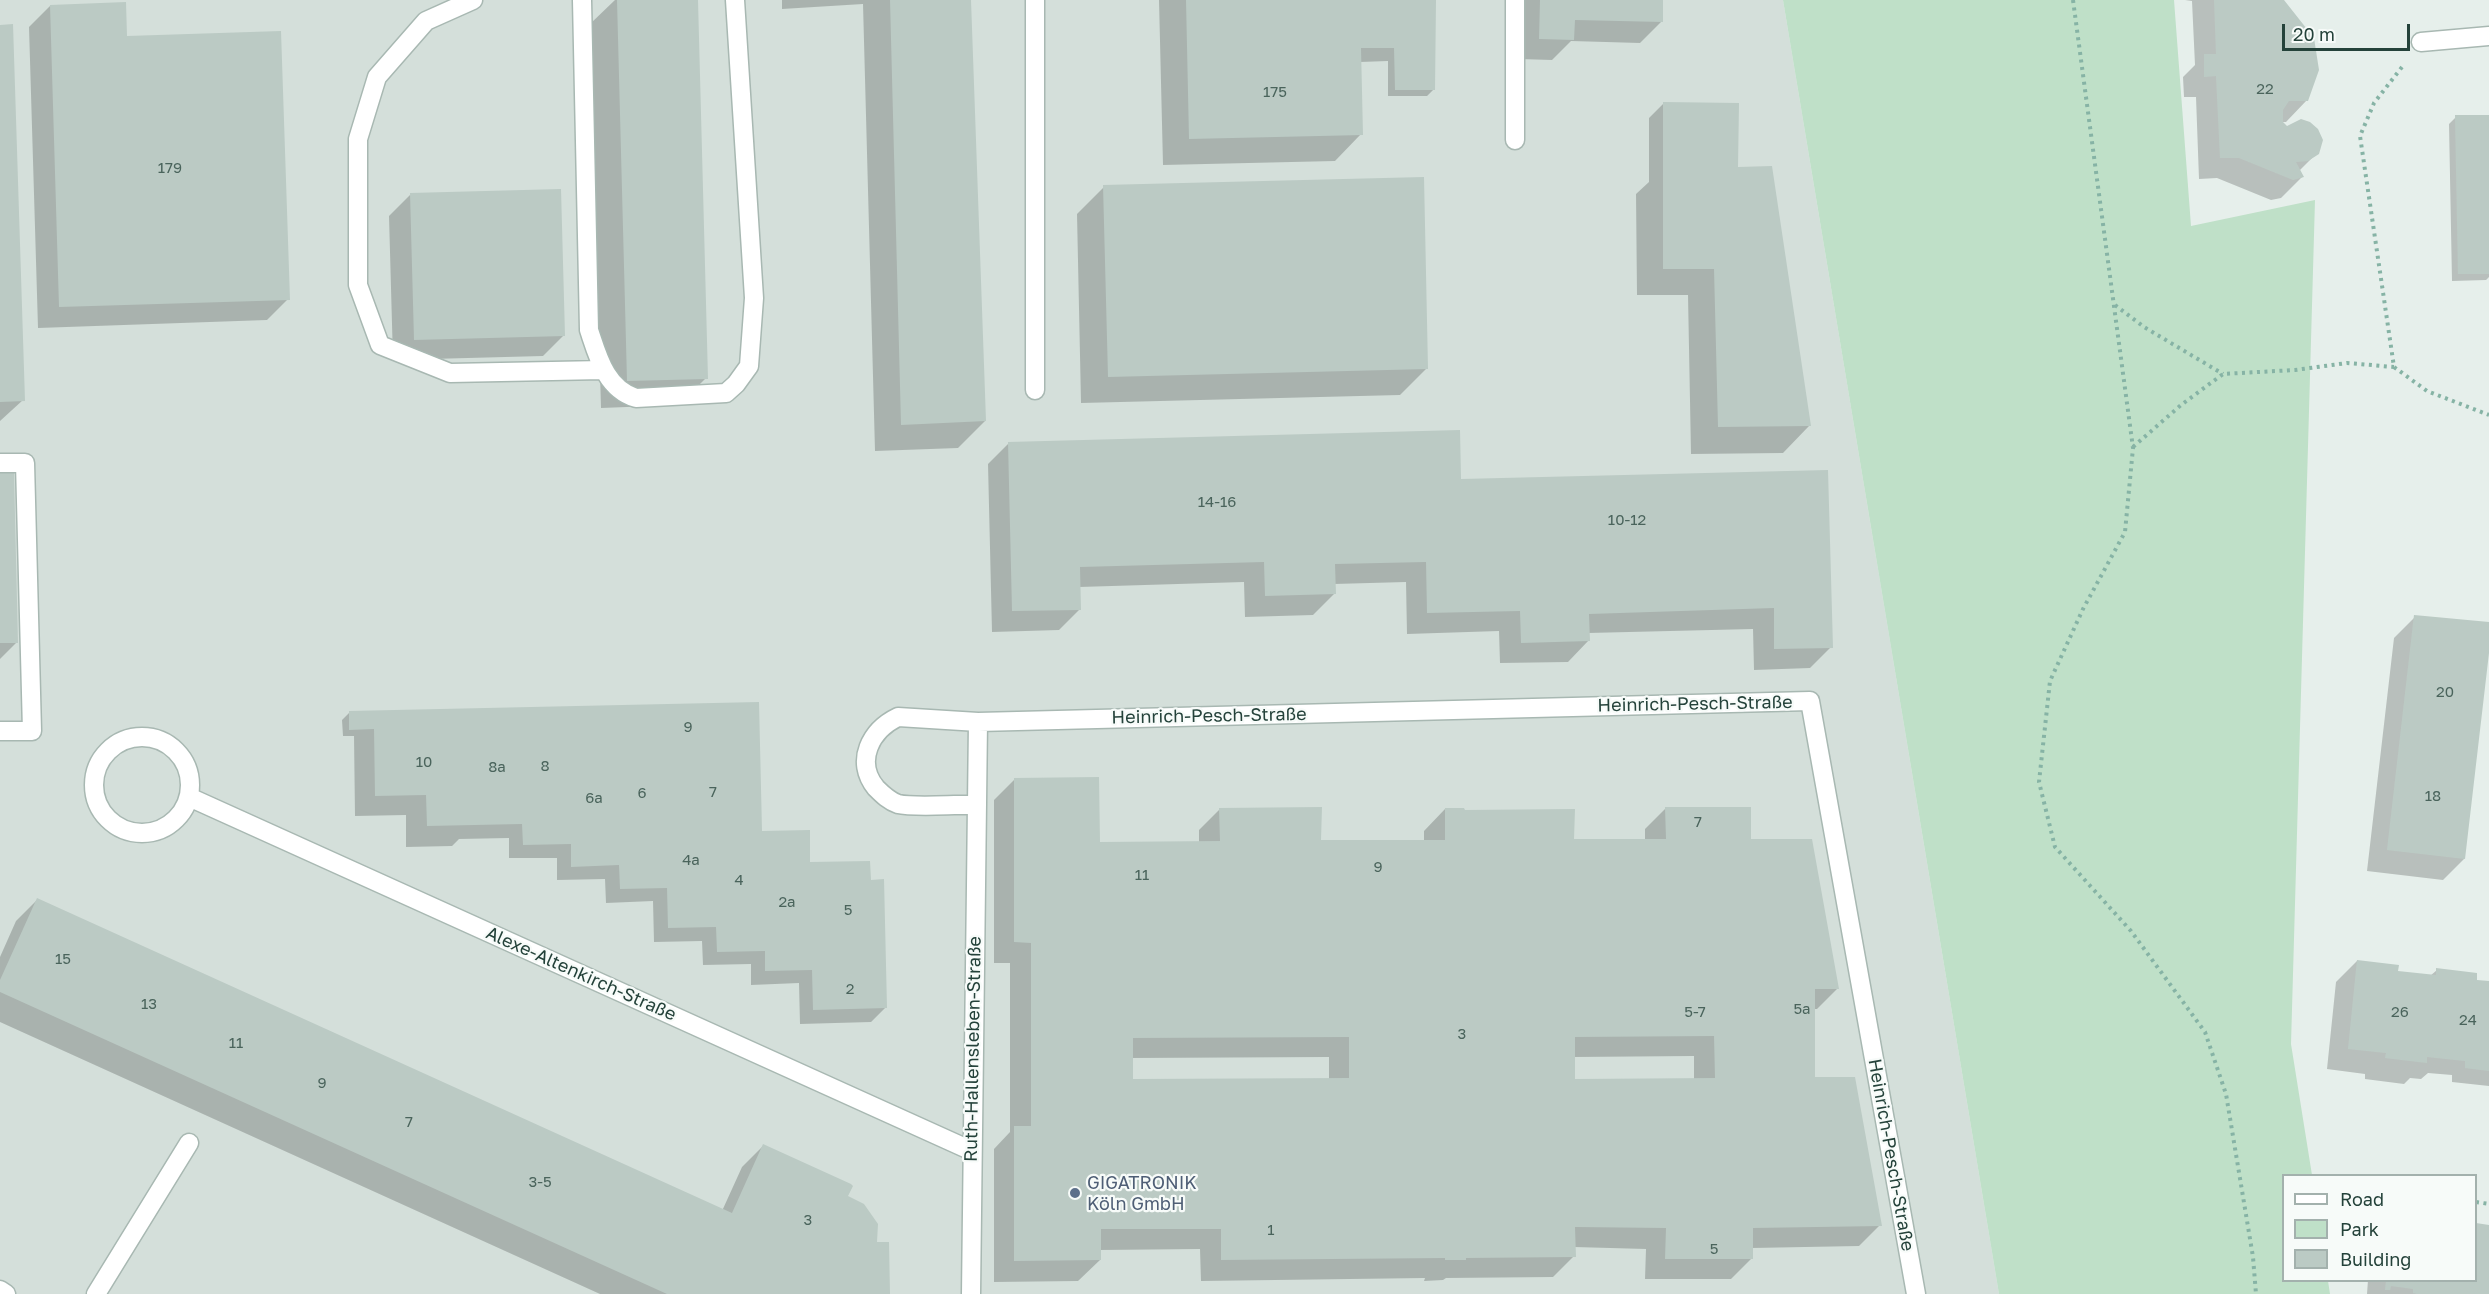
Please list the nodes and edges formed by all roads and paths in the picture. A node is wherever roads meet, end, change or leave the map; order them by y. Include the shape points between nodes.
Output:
1 (473, 0) edge
2 (582, 0) edge
3 (735, 0) edge
4 (1035, 0) edge
5 (1515, 0) edge
6 (2073, 0) edge
7 (2489, 36) edge
8 (2421, 42) joint
9 (1515, 140) dead end
10 (2114, 305) junction
11 (2394, 367) junction
12 (603, 370) junction
13 (2223, 374) junction
14 (1035, 390) dead end
15 (2489, 415) edge
16 (2133, 448) junction
17 (0, 463) edge
18 (978, 722) junction
19 (0, 731) edge
20 (189, 797) junction
21 (977, 805) junction
22 (189, 1143) dead end
23 (972, 1151) junction
24 (0, 1290) edge
25 (6, 1294) edge
26 (96, 1294) edge
27 (971, 1294) edge
28 (1916, 1294) edge
29 (2256, 1294) edge

1 - 12 street via 426,21 377,77 358,139 358,285 380,345 450,374
2 - 12 street via 588,330
3 - 12 street via 754,298 749,366 726,393 636,398 617,388
4 - 14 street
5 - 9 street
6 - 10 path
7 - 8 street
8 - 11 path via 2374,103 2360,136
10 - 13 path
10 - 16 path
11 - 13 path via 2347,363
11 - 15 path via 2427,391
13 - 16 path
16 - 29 path via 2125,532 2050,681 2039,782 2055,847 2131,931 2205,1032 2226,1094
17 - 19 street via 25,463 32,731
18 - 21 street, Ruth-Hallensleben-Straße
18 - 21 street via 898,717 875,733 868,747 867,766 871,781 885,797 899,804
18 - 28 street, Heinrich-Pesch-Straße via 1810,701
20 - 20 street via 171,825 145,834 131,833 104,816 93,794 93,777 110,748 126,739 144,736 176,749 186,764
20 - 23 street, Alexe-Altenkirch-Straße
21 - 23 street, Ruth-Hallensleben-Straße
22 - 26 street
23 - 27 street, Ruth-Hallensleben-Straße
24 - 25 street

